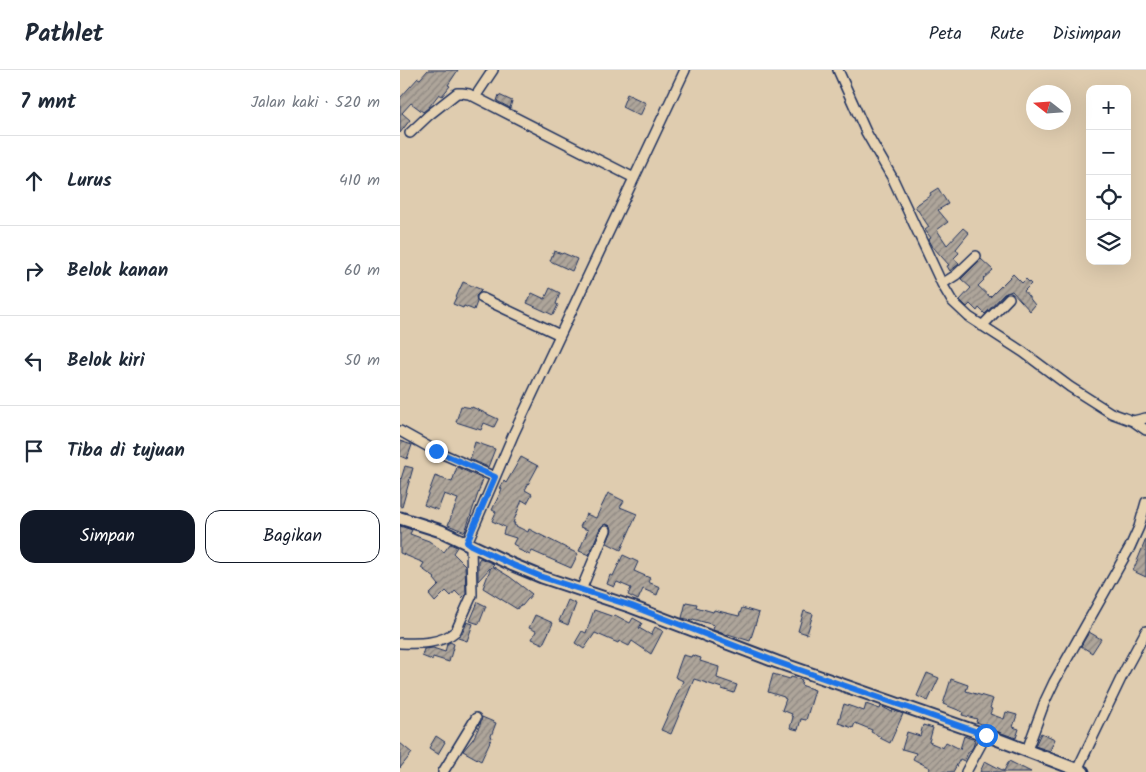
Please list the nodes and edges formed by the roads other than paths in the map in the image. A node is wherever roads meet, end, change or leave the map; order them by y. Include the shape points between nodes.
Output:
1 (493, 70) edge
2 (685, 70) edge
3 (838, 70) edge
4 (475, 97) junction
5 (410, 133) dead end
6 (634, 178) junction
7 (976, 256) dead end
8 (942, 284) junction
9 (482, 298) dead end
10 (1009, 298) dead end
11 (982, 326) junction
12 (560, 335) junction
13 (1146, 418) edge
14 (1133, 421) junction
15 (1146, 430) edge
16 (400, 431) edge
17 (495, 477) junction
18 (1146, 502) edge
19 (400, 518) edge
20 (606, 530) dead end
21 (469, 544) junction
22 (581, 590) junction
23 (1146, 631) edge
24 (400, 643) edge
25 (476, 718) dead end
26 (986, 735) junction
27 (1027, 750) junction
28 (1080, 771) edge
29 (443, 772) edge
30 (966, 772) edge

1 - 4 street
2 - 6 street
3 - 8 street
4 - 5 street via 457,93
4 - 6 street
6 - 12 street
7 - 8 street
8 - 11 street via 958,307
9 - 12 street
10 - 11 street
11 - 14 street via 1111,413
12 - 17 street
13 - 14 street
14 - 15 street
16 - 17 street
17 - 21 street
18 - 27 street via 1130,546 1045,700
19 - 21 street
20 - 22 street
21 - 22 street via 528,572
21 - 24 street via 472,595 456,631 436,641
22 - 26 street
23 - 28 street
25 - 29 street
26 - 27 street
26 - 30 street
27 - 28 street

